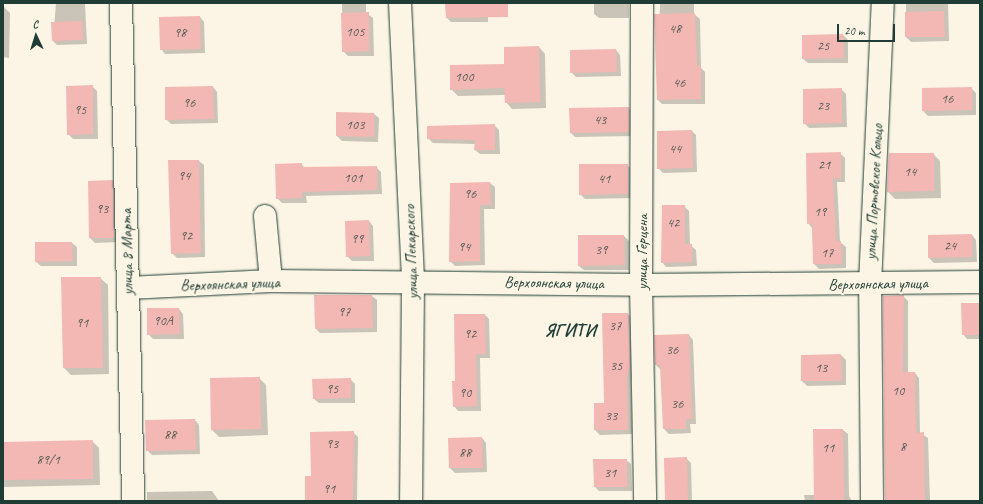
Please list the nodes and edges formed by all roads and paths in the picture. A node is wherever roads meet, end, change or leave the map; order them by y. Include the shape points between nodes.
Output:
1 (121, 3) edge
2 (400, 3) edge
3 (642, 3) edge
4 (883, 3) edge
5 (265, 216) dead end
6 (271, 281) junction
7 (414, 281) junction
8 (980, 282) edge
9 (870, 284) junction
10 (641, 285) junction
11 (128, 288) junction
12 (133, 501) edge
13 (411, 501) edge
14 (645, 501) edge
15 (872, 501) edge

1 - 11 street, улица 8 Марта
2 - 7 street, улица Пекарского
3 - 10 street, улица Герцена
4 - 9 street, улица Портовское Кольцо
5 - 6 street
6 - 7 street, Верхоянская улица
6 - 11 street, Верхоянская улица
7 - 10 street, Верхоянская улица
7 - 13 street, улица Пекарского
8 - 9 street, Верхоянская улица
9 - 10 street, Верхоянская улица
9 - 15 street, улица Портовское Кольцо
10 - 14 street, улица Герцена
11 - 12 street, улица 8 Марта

